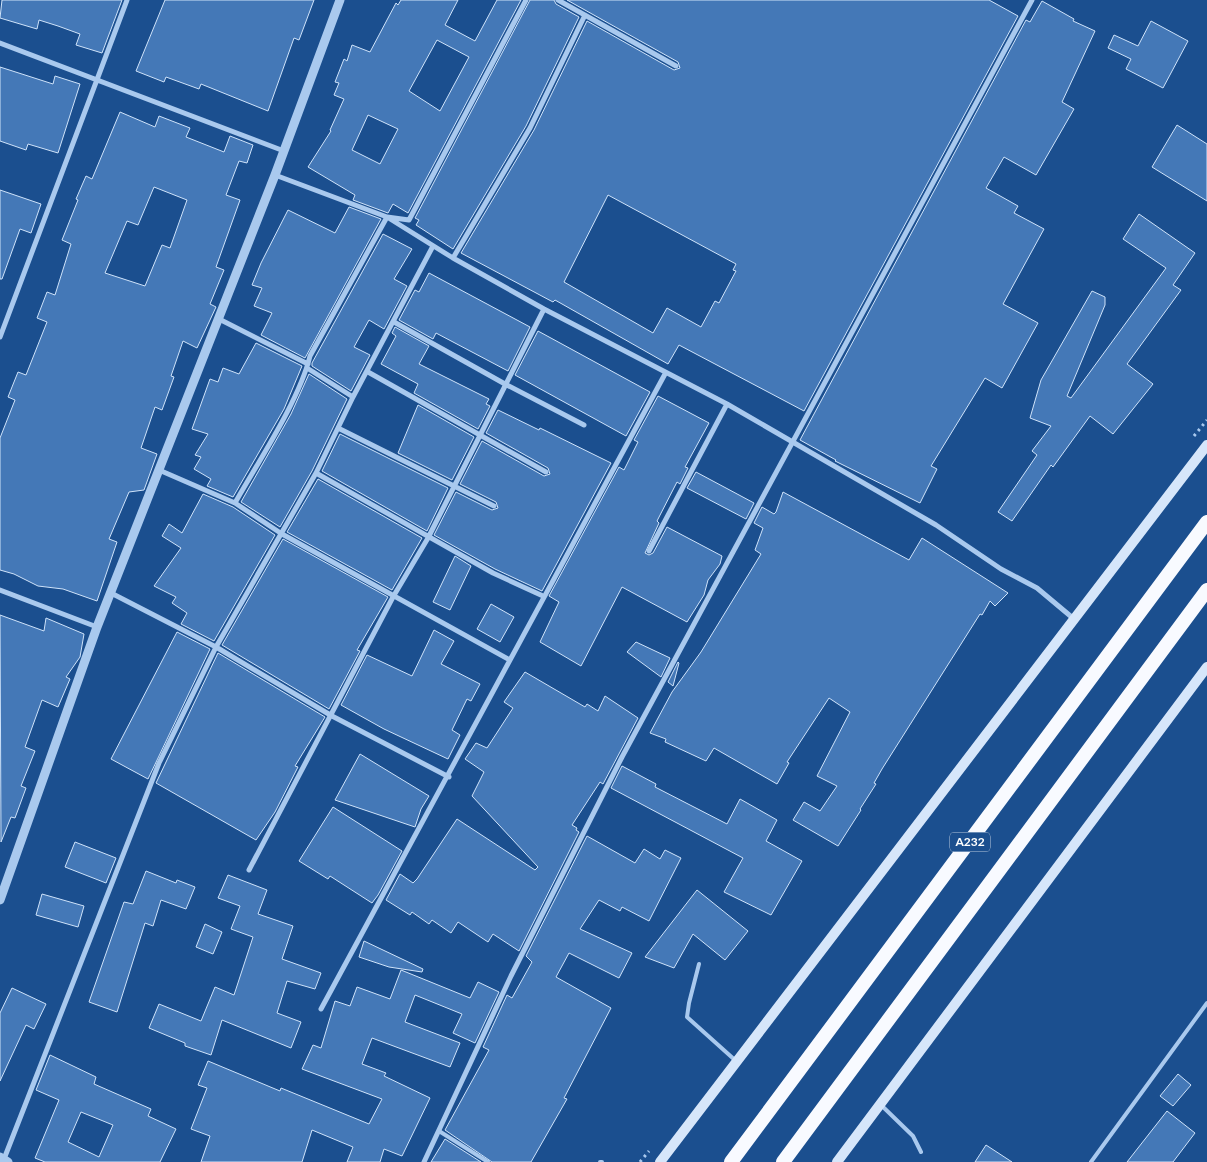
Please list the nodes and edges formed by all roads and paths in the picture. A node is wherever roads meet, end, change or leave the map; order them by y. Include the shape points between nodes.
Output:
1 (127, 0) edge
2 (340, 0) edge
3 (526, 0) edge
4 (558, 0) edge
5 (1032, 0) edge
6 (585, 15) junction
7 (0, 43) edge
8 (676, 66) dead end
9 (97, 79) junction
10 (284, 151) junction
11 (275, 176) junction
12 (387, 217) junction
13 (433, 246) junction
14 (453, 258) junction
15 (544, 309) junction
16 (219, 319) junction
17 (394, 322) junction
18 (0, 337) edge
19 (307, 366) junction
20 (368, 372) junction
21 (665, 374) junction
22 (505, 384) junction
23 (353, 397) junction
24 (726, 404) junction
25 (584, 425) dead end
26 (338, 428) junction
27 (479, 436) junction
28 (794, 443) junction
29 (1207, 445) edge
30 (159, 470) junction
31 (546, 472) dead end
32 (316, 474) junction
33 (454, 486) junction
34 (235, 503) junction
35 (494, 506) dead end
36 (1207, 522) edge
37 (282, 534) junction
38 (428, 538) junction
39 (649, 550) dead end
40 (0, 590) edge
41 (1207, 590) edge
42 (111, 593) junction
43 (543, 596) junction
44 (393, 597) junction
45 (1074, 619) junction
46 (97, 627) junction
47 (216, 647) junction
48 (510, 660) junction
49 (1207, 667) edge
50 (332, 716) junction
51 (449, 776) junction
52 (249, 870) dead end
53 (0, 900) edge
54 (699, 964) dead end
55 (1207, 1003) edge
56 (321, 1009) dead end
57 (736, 1062) junction
58 (880, 1104) junction
59 (439, 1131) junction
60 (921, 1152) dead end
61 (4, 1160) edge
62 (424, 1162) edge
63 (488, 1162) edge
64 (660, 1162) edge
65 (732, 1162) edge
66 (783, 1162) edge
67 (837, 1162) edge
68 (1091, 1162) edge

1 - 9 street
2 - 10 street
3 - 12 street via 409,220
4 - 6 street
5 - 28 street
6 - 8 street
6 - 14 street via 530,128
7 - 9 street
9 - 10 street
9 - 18 street
10 - 11 street
11 - 12 street
11 - 16 street
12 - 13 street
12 - 19 street
13 - 14 street
13 - 17 street
14 - 15 street
15 - 21 street
15 - 22 street
16 - 19 street
16 - 30 street
17 - 20 street
17 - 22 street
19 - 23 street
19 - 34 street via 287,410
20 - 23 street
20 - 27 street
21 - 24 street
21 - 43 street
22 - 25 street
22 - 27 street
23 - 26 street
24 - 28 street
24 - 39 street
26 - 32 street
26 - 33 street
27 - 31 street
27 - 33 street
28 - 45 street via 1037,588
28 - 59 street via 622,757 511,976
29 - 45 main road
30 - 34 street
30 - 42 street
32 - 37 street
32 - 38 street
33 - 35 street
33 - 38 street
34 - 37 street
36 - 65 highway, A232
37 - 44 street
37 - 47 street
38 - 43 street
38 - 44 street
40 - 46 street
41 - 66 highway, A232
42 - 46 street
42 - 47 street
43 - 48 street
44 - 48 street
44 - 50 street
45 - 57 main road
46 - 53 street
47 - 50 street
47 - 61 street via 159,763
48 - 51 street
49 - 58 main road
50 - 51 street
50 - 52 street
51 - 56 street
54 - 57 lane via 688,1017
55 - 68 lane
57 - 64 main road
58 - 60 lane via 913,1136
58 - 67 main road
59 - 62 street
59 - 63 lane

